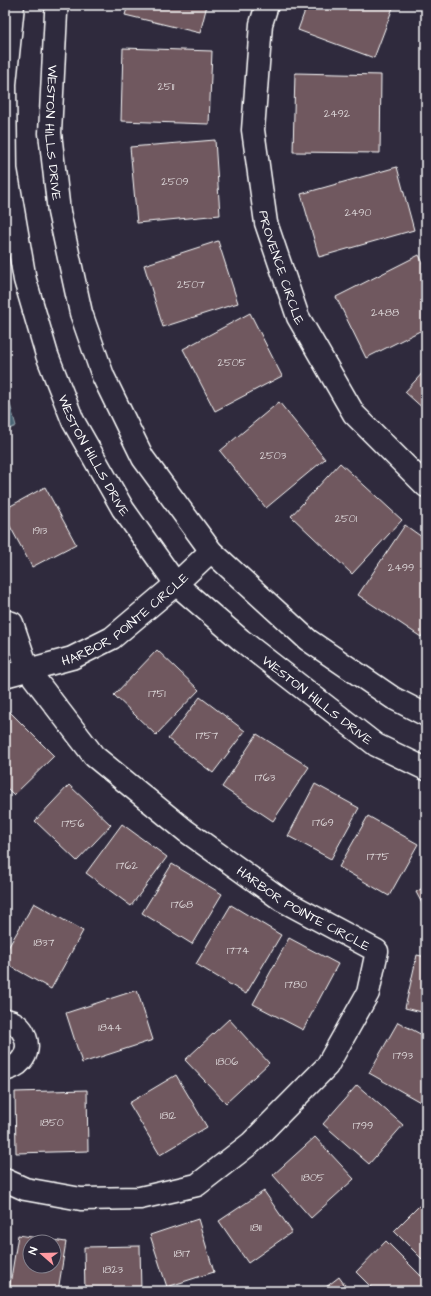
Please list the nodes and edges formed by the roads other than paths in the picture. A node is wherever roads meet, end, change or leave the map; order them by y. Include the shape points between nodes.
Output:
1 (13, 5) edge
2 (58, 5) edge
3 (267, 5) edge
4 (426, 486) edge
5 (211, 551) junction
6 (176, 584) junction
7 (5, 621) edge
8 (28, 670) junction
9 (5, 676) edge
10 (426, 715) edge
11 (426, 770) edge
12 (5, 1020) edge
13 (5, 1070) edge
14 (5, 1180) edge

1 - 6 street, WESTON HILLS DRIVE via 5,84 6,169 25,280 47,354 73,421 122,509
2 - 5 street, WESTON HILLS DRIVE via 50,133 58,212 81,313 103,376 143,458
3 - 4 street, PROVENCE CIRCLE via 261,24 253,130 266,223 298,316 354,414
5 - 6 street, HARBOR POINTE CIRCLE
5 - 10 street, WESTON HILLS DRIVE via 308,640 393,698
6 - 8 street, HARBOR POINTE CIRCLE via 112,638 72,658
6 - 11 street, WESTON HILLS DRIVE via 241,640 376,745
7 - 8 street via 12,623
8 - 9 street, HARBOR POINTE CIRCLE
8 - 14 street, HARBOR POINTE CIRCLE via 94,756 186,831 282,900 377,951 368,993 327,1066 251,1143 197,1185 140,1198 81,1199 25,1189
12 - 13 street via 18,1025 27,1043 21,1061 14,1068

